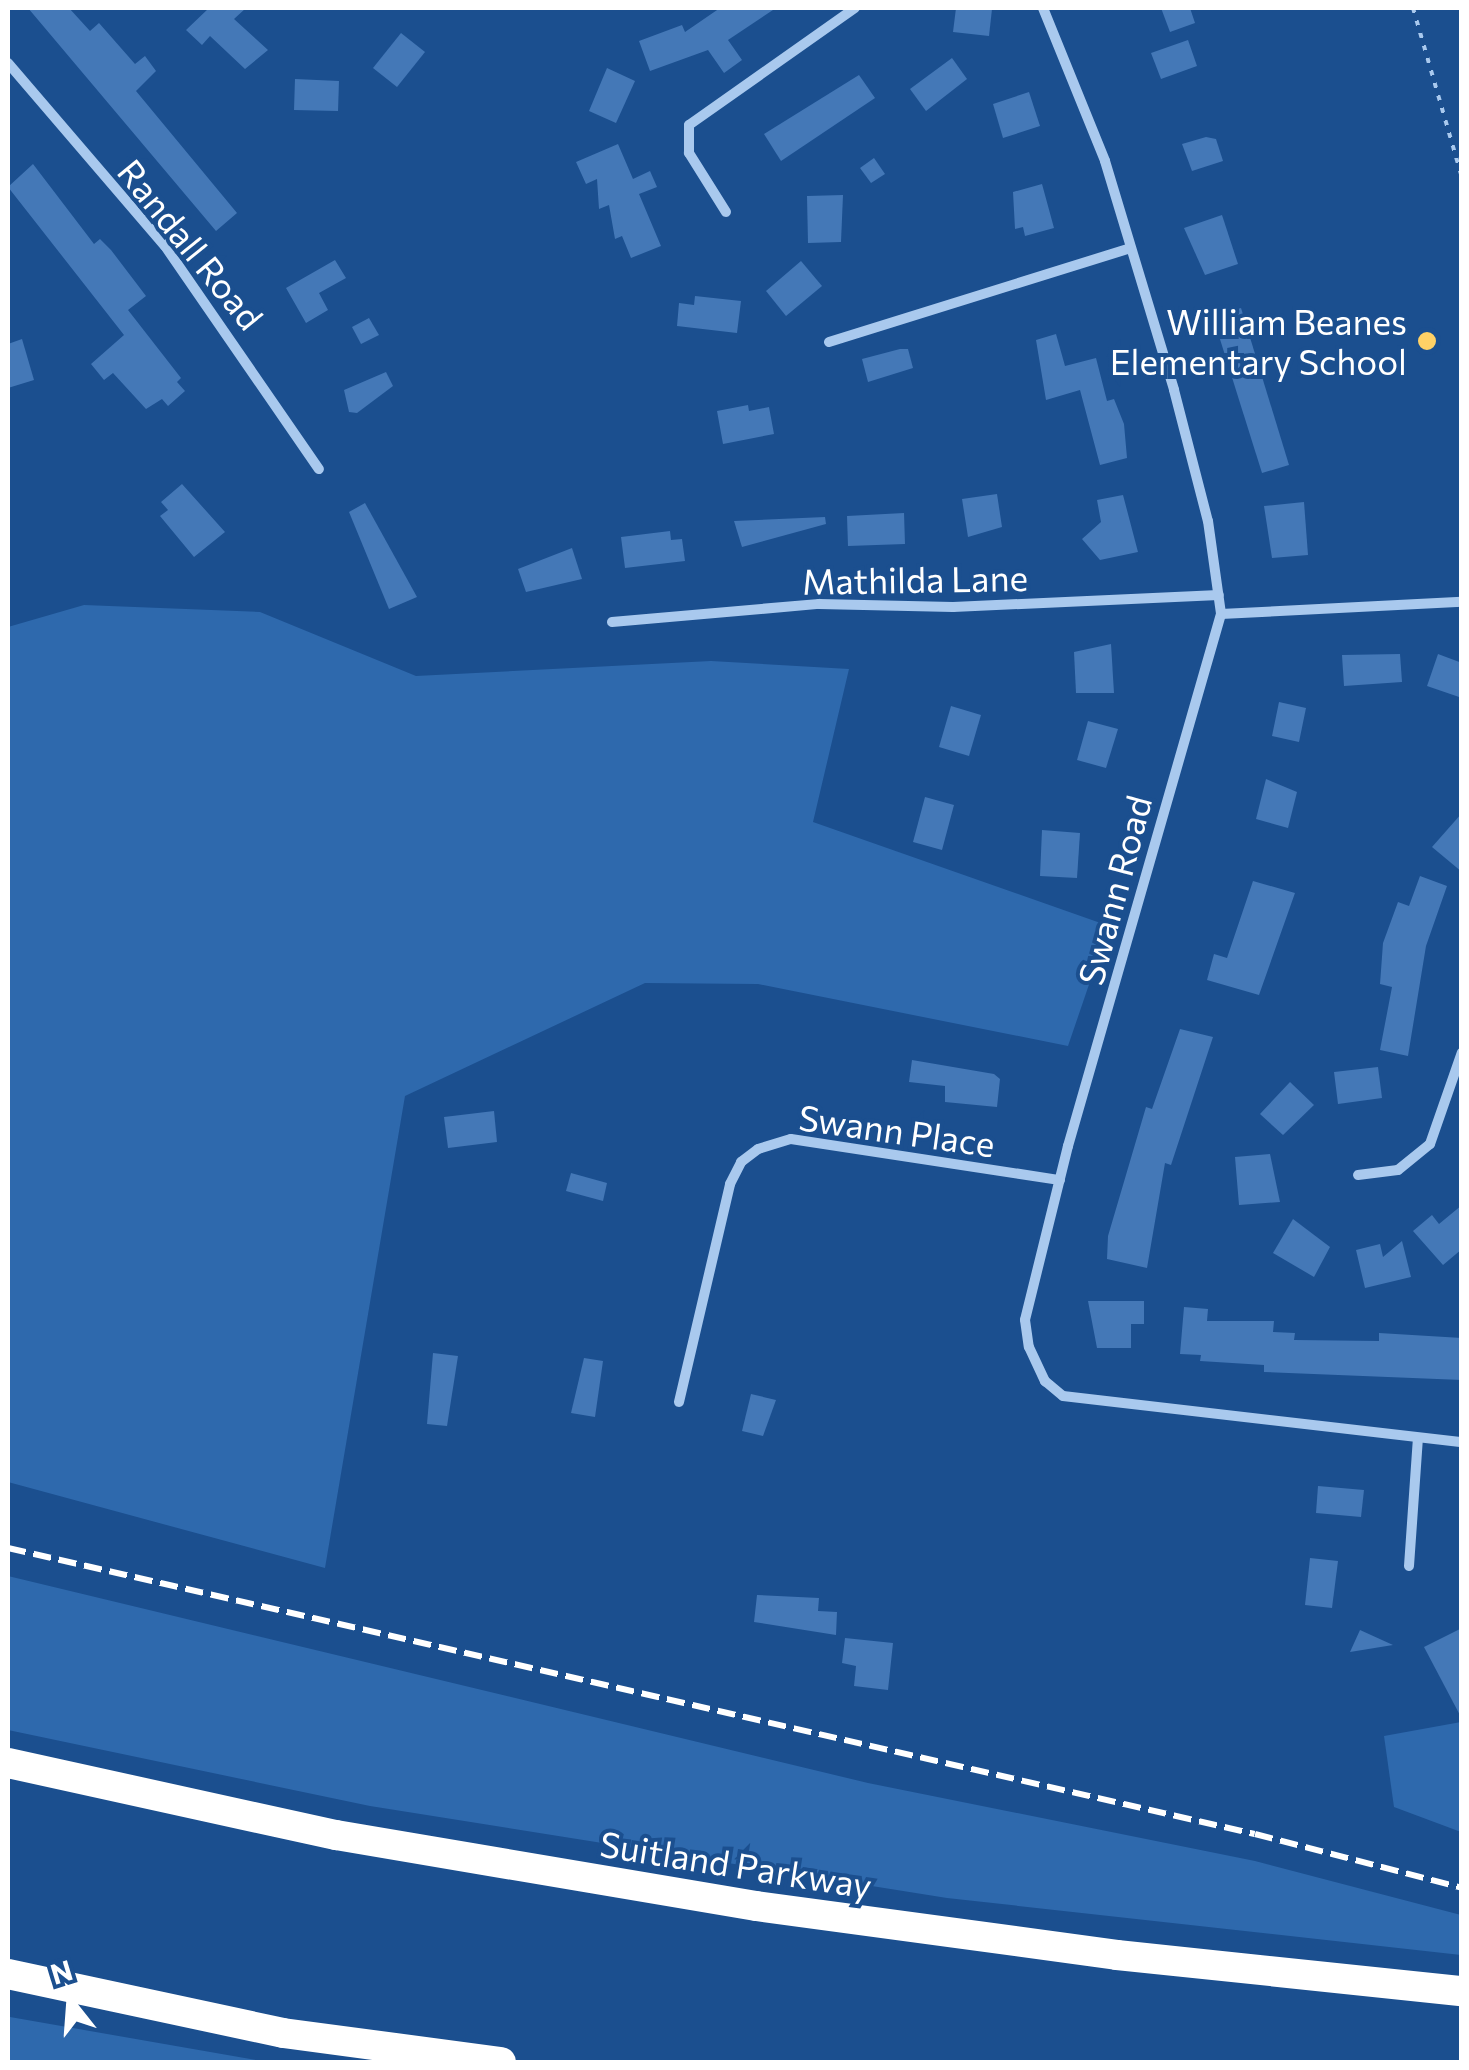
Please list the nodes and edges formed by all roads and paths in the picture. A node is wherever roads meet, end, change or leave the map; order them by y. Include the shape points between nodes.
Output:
1 (855, 8) edge
2 (1044, 8) edge
3 (1413, 8) edge
4 (8, 63) edge
5 (1462, 178) edge
6 (726, 212) dead end
7 (1131, 248) junction
8 (829, 342) dead end
9 (319, 469) dead end
10 (1219, 595) junction
11 (1462, 602) edge
12 (1221, 614) junction
13 (612, 622) dead end
14 (1462, 1052) edge
15 (1358, 1175) dead end
16 (1060, 1180) junction
17 (679, 1402) dead end
18 (1418, 1438) junction
19 (1462, 1442) edge
20 (1409, 1566) dead end
21 (8, 1763) edge
22 (8, 1974) edge
23 (1462, 1992) edge
24 (502, 2062) edge

1 - 6 street via 689,125 689,153
2 - 7 street, Swann Road via 1105,161
3 - 5 path
4 - 9 street, Randall Road via 166,246
7 - 8 street
7 - 10 street, Swann Road via 1208,521
10 - 12 street, Swann Road
10 - 13 street, Mathilda Lane via 954,607 819,604
11 - 12 street
12 - 16 street, Swann Road
14 - 15 street via 1430,1144 1398,1170
16 - 17 street, Swann Place via 791,1139 758,1149 741,1162 730,1184
16 - 18 street, Swann Road via 1025,1320 1029,1348 1052,1389 1125,1406
18 - 19 street, Swann Road
18 - 20 street
21 - 23 highway, Suitland Parkway via 336,1835 721,1901 1117,1956
22 - 24 highway via 283,2034

